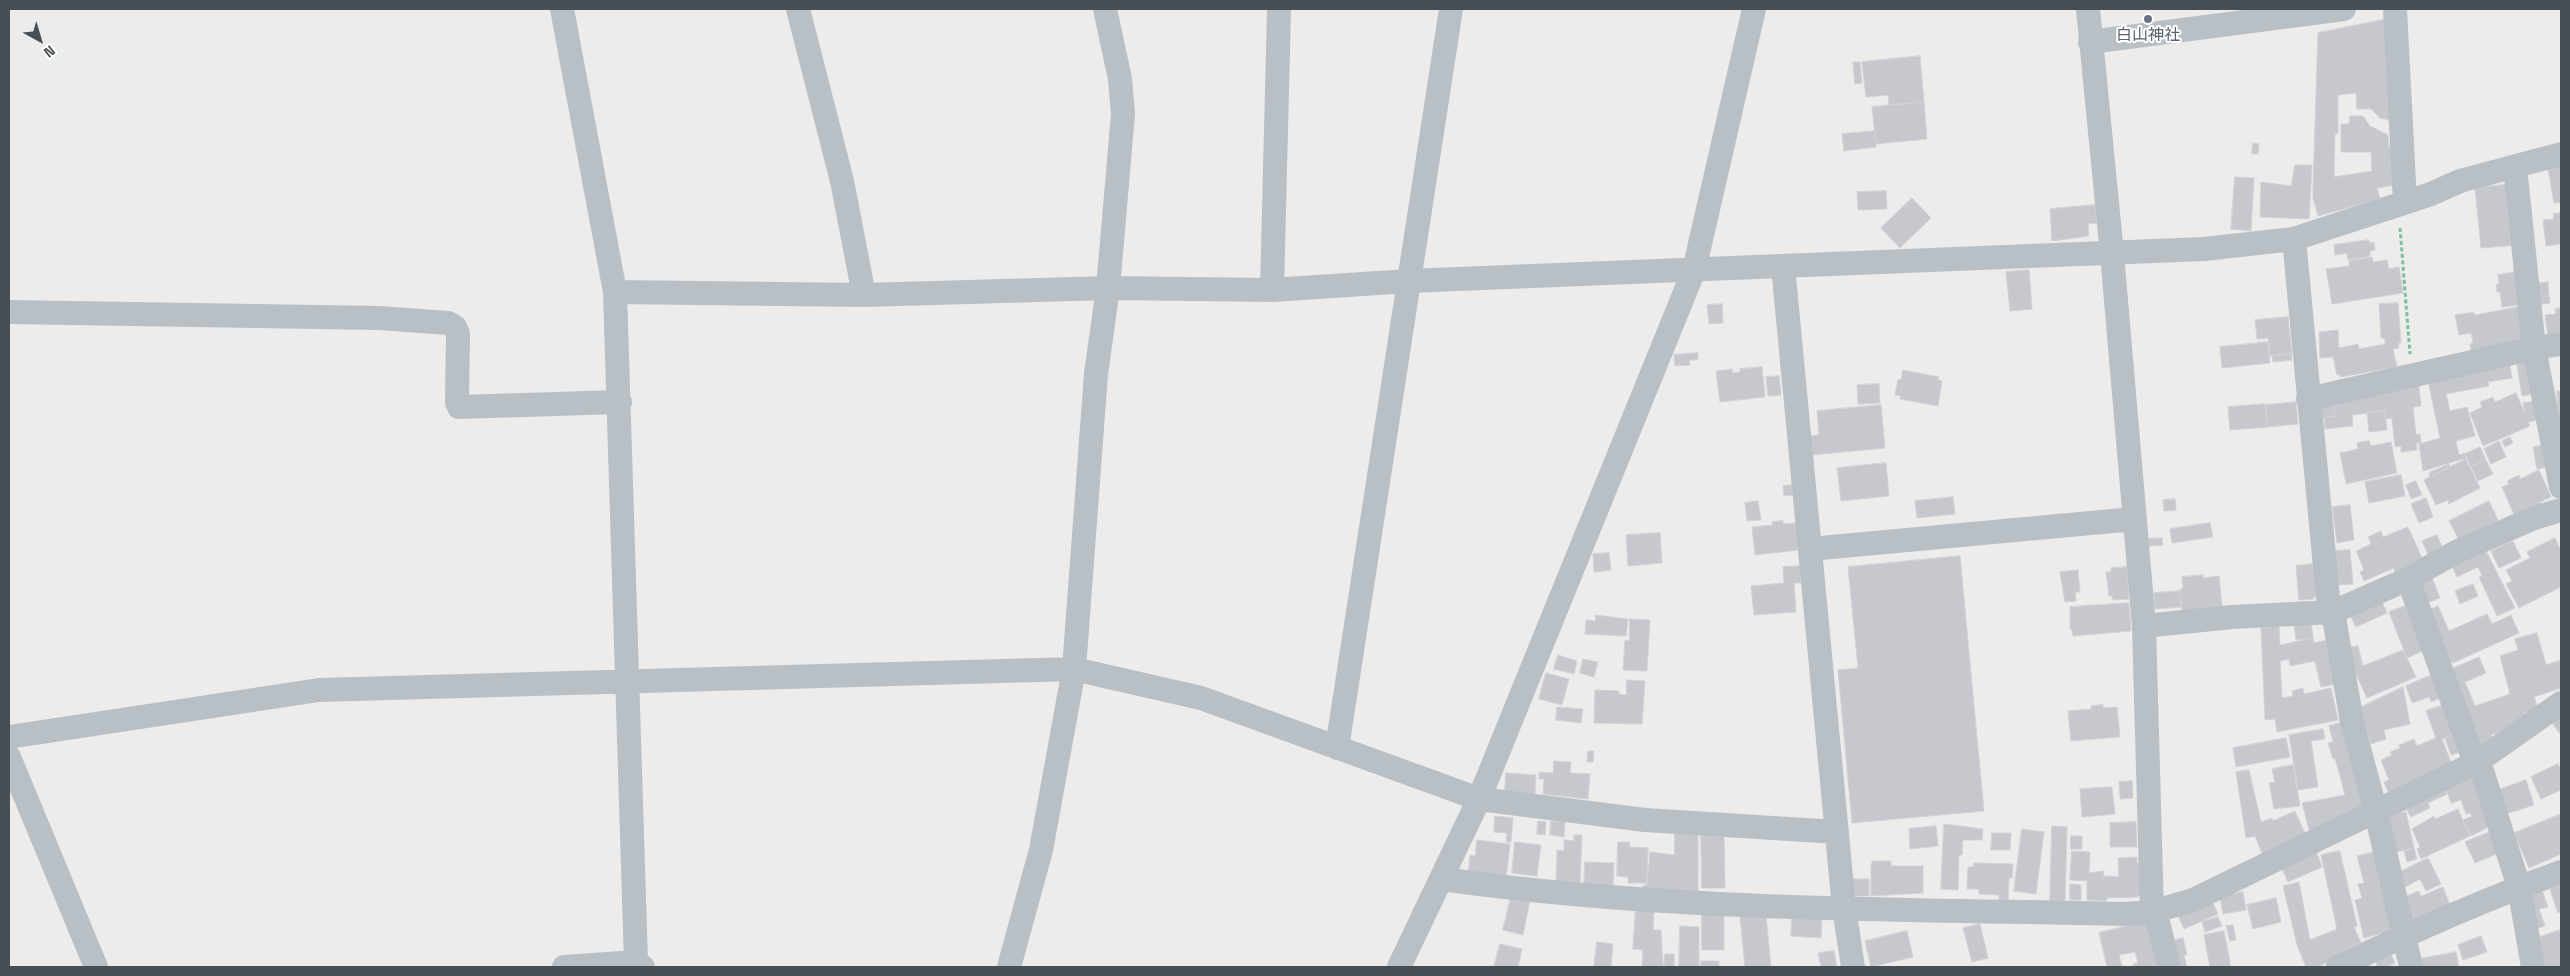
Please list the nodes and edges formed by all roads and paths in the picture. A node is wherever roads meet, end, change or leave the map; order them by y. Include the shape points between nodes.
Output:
1 (562, 9) edge
2 (798, 9) edge
3 (1106, 9) edge
4 (1279, 9) edge
5 (1451, 9) edge
6 (1754, 9) edge
7 (2088, 9) edge
8 (2344, 9) edge
9 (2395, 9) edge
10 (2090, 42) junction
11 (2561, 154) edge
12 (2514, 167) junction
13 (2402, 204) junction
14 (2294, 239) junction
15 (2112, 254) junction
16 (1783, 266) junction
17 (1694, 270) junction
18 (1408, 281) junction
19 (1108, 288) junction
20 (1272, 290) junction
21 (615, 292) junction
22 (864, 295) junction
23 (9, 312) edge
24 (2561, 344) edge
25 (2534, 348) junction
26 (2411, 377) junction
27 (2308, 399) junction
28 (620, 402) junction
29 (2561, 487) edge
30 (2561, 510) edge
31 (2134, 519) junction
32 (1810, 549) junction
33 (2408, 579) junction
34 (2333, 612) junction
35 (2144, 626) junction
36 (1074, 669) junction
37 (629, 680) junction
38 (2561, 703) edge
39 (9, 737) edge
40 (1337, 748) junction
41 (9, 757) edge
42 (2477, 762) junction
43 (1479, 799) junction
44 (2376, 812) junction
45 (1837, 832) junction
46 (2561, 872) edge
47 (1442, 879) junction
48 (2519, 887) junction
49 (1844, 908) junction
50 (2152, 912) junction
51 (2404, 936) junction
52 (640, 965) edge
53 (96, 967) edge
54 (564, 967) edge
55 (1009, 967) edge
56 (1399, 967) edge
57 (1853, 967) edge
58 (2169, 967) edge
59 (2338, 967) edge
60 (2411, 967) edge
61 (2533, 967) edge

1 - 21 street
2 - 22 street via 842,181
3 - 19 street via 1120,79 1123,114
4 - 20 street
5 - 18 street
6 - 17 street
7 - 10 street
8 - 10 street
9 - 13 street
10 - 15 street
11 - 12 street
12 - 13 street via 2460,181
12 - 25 street
13 - 14 street
13 - 26 path
14 - 15 street via 2204,249
14 - 27 street
15 - 16 street
15 - 31 street
16 - 17 street
16 - 32 street
17 - 18 street
17 - 43 street
18 - 20 street
18 - 40 street
19 - 20 street
19 - 22 street
19 - 36 street via 1096,374
21 - 22 street
21 - 28 street
23 - 28 street via 379,318 448,323 458,334 457,402 460,407
24 - 25 street
25 - 26 street
25 - 29 street
26 - 27 street
27 - 34 street via 2328,598
28 - 37 street
30 - 33 street via 2534,518 2456,552
31 - 32 street
31 - 35 street
32 - 45 street
33 - 34 street
33 - 42 street
34 - 35 street
34 - 44 street via 2352,722
35 - 50 street
36 - 37 street
36 - 40 street via 1201,698
36 - 55 street via 1041,850
37 - 39 street via 320,690
37 - 52 street
38 - 42 street
40 - 43 street
41 - 53 street
42 - 44 street
42 - 48 street
43 - 45 street via 1645,820
43 - 47 street
44 - 50 street via 2193,900
44 - 51 street
45 - 49 street
46 - 48 street
47 - 49 street via 1517,890
47 - 56 street
48 - 51 street
48 - 61 street
49 - 50 street
49 - 57 street
50 - 58 street via 2159,926
51 - 59 street
51 - 60 street
52 - 54 street

